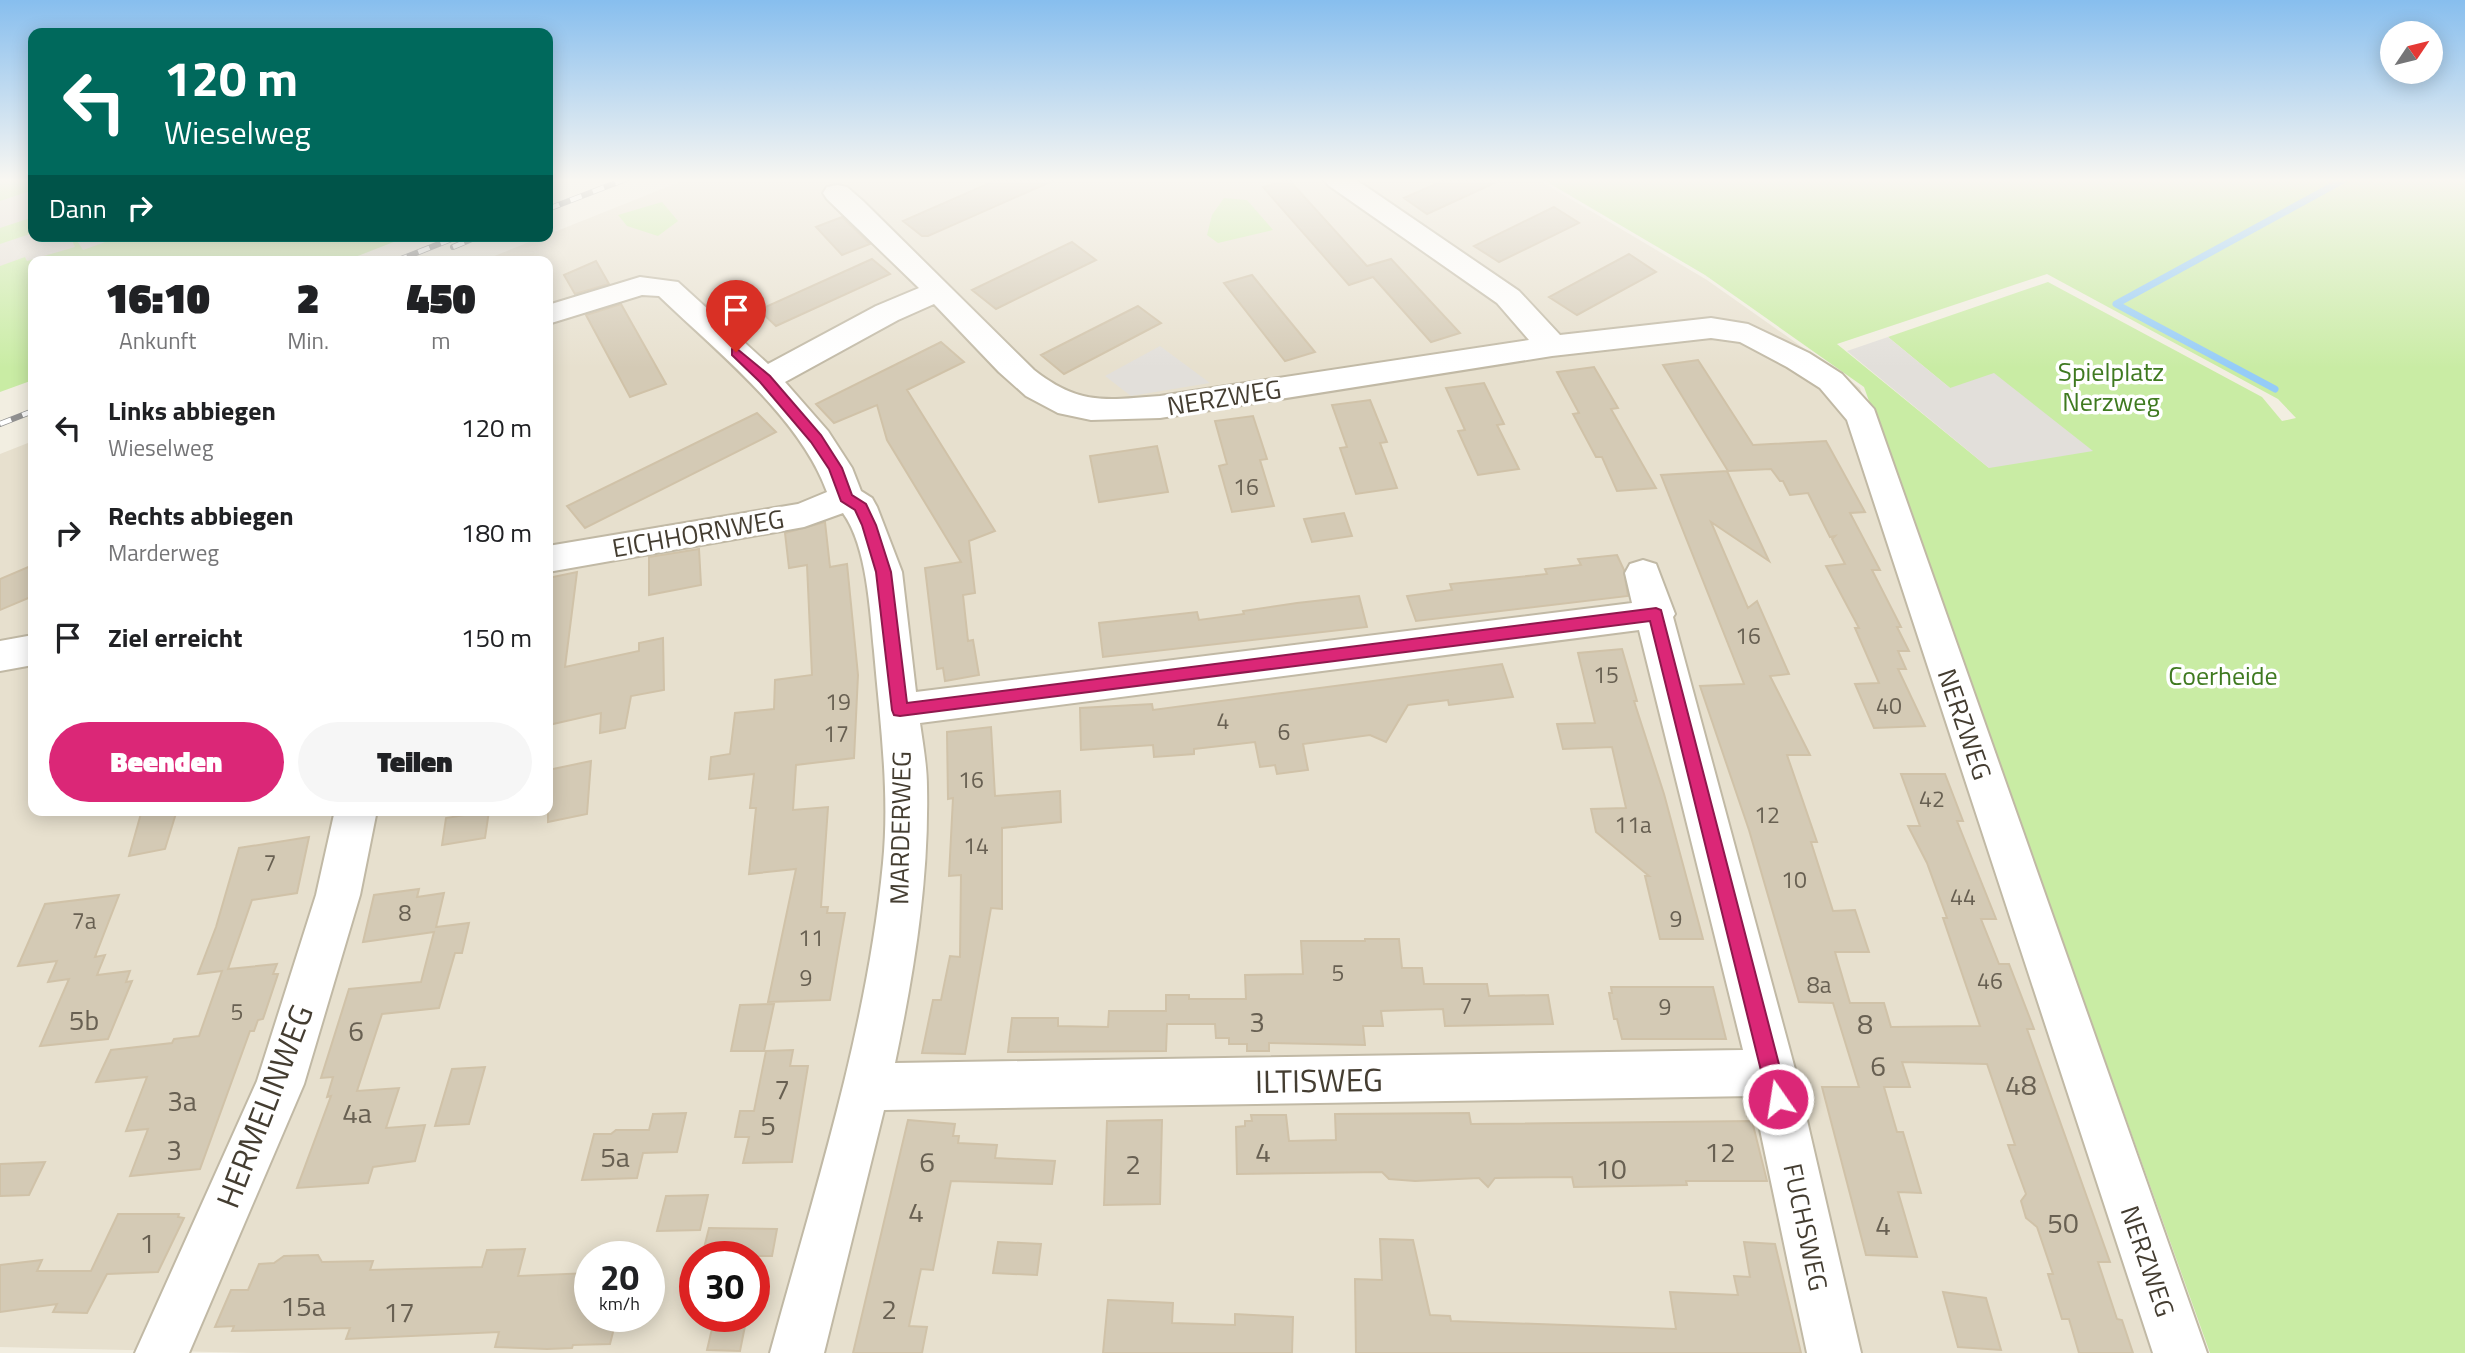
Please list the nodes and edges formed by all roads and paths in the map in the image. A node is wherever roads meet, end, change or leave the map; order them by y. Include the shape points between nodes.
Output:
1 (889, 242) edge
2 (1428, 242) edge
3 (936, 292) junction
4 (553, 313) edge
5 (1552, 346) junction
6 (765, 379) junction
7 (846, 498) junction
8 (553, 558) edge
9 (1643, 573) dead end
10 (1656, 614) junction
11 (28, 651) edge
12 (0, 656) edge
13 (900, 710) junction
14 (355, 816) edge
15 (1772, 1073) junction
16 (866, 1087) junction
17 (162, 1353) edge
18 (797, 1353) edge
19 (1834, 1353) edge
20 (2180, 1353) edge

1 - 3 street, NERZWEG
2 - 5 street via 1507,297
3 - 5 street, NERZWEG via 1042,392 1070,405 1103,410 1160,407
3 - 6 street via 887,313
4 - 6 street, MARDERWEG via 640,286 667,288
5 - 20 street, NERZWEG via 1711,328 1748,334 1831,381 1862,418
6 - 7 street, MARDERWEG via 816,439 835,468
7 - 8 street, EICHHORNWEG via 804,515
7 - 13 street, MARDERWEG via 860,507 884,572
9 - 10 street, FUCHSWEG
10 - 13 street
10 - 15 street, FUCHSWEG
11 - 12 street
13 - 16 street, MARDERWEG via 907,784 905,861 892,970
14 - 17 street, HERMELINWEG via 338,895 280,1084
15 - 16 street, ILTISWEG
15 - 19 street, FUCHSWEG
16 - 18 street, MARDERWEG

